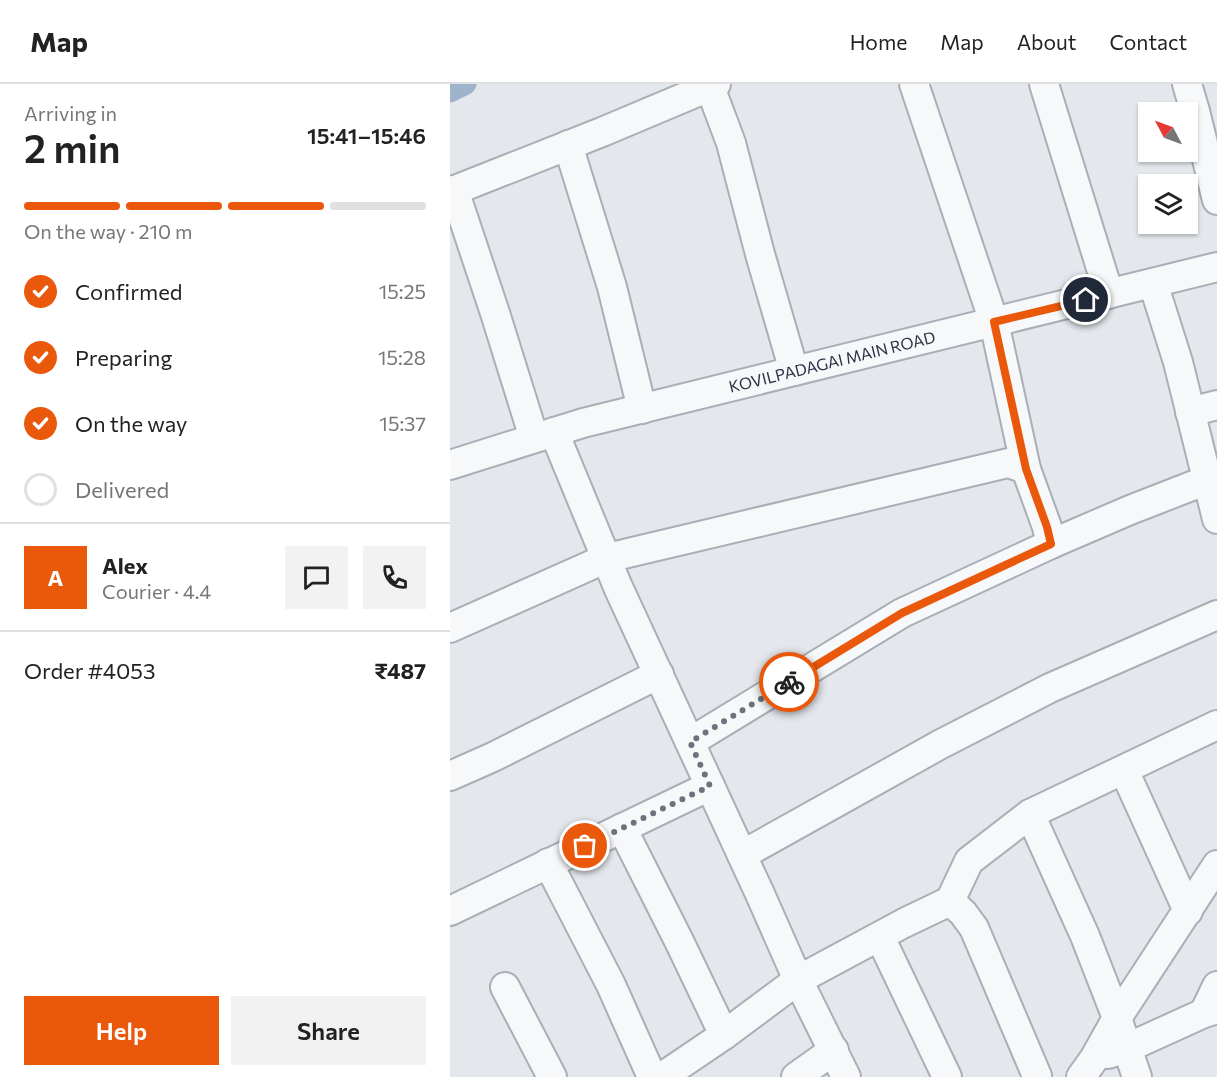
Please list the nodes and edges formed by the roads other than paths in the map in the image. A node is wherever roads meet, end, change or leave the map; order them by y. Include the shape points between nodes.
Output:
1 (914, 84) edge
2 (1044, 84) edge
3 (1187, 84) edge
4 (713, 85) edge
5 (568, 145) junction
6 (452, 191) edge
7 (1217, 200) edge
8 (1217, 267) edge
9 (1153, 283) junction
10 (1109, 294) junction
11 (994, 322) junction
12 (795, 371) junction
13 (1204, 408) edge
14 (642, 409) junction
15 (544, 435) junction
16 (450, 465) edge
17 (1026, 469) junction
18 (1207, 480) junction
19 (1217, 519) edge
20 (1051, 544) junction
21 (607, 558) junction
22 (1217, 615) edge
23 (450, 627) edge
24 (659, 674) junction
25 (1217, 725) edge
26 (690, 742) junction
27 (1124, 770) junction
28 (450, 776) edge
29 (710, 786) junction
30 (1030, 814) junction
31 (622, 828) junction
32 (742, 855) junction
33 (548, 863) junction
34 (1217, 866) edge
35 (950, 901) junction
36 (450, 910) edge
37 (1188, 911) junction
38 (880, 938) junction
39 (798, 980) junction
40 (1217, 986) edge
41 (505, 987) dead end
42 (1211, 1011) edge
43 (1117, 1018) junction
44 (724, 1035) junction
45 (1127, 1048) junction
46 (834, 1050) junction
47 (1088, 1068) edge
48 (552, 1077) edge
49 (652, 1077) edge
50 (662, 1077) edge
51 (796, 1077) edge
52 (846, 1077) edge
53 (947, 1077) edge
54 (1036, 1077) edge
55 (1137, 1077) edge

1 - 11 street
2 - 10 street
3 - 7 street
4 - 5 street
4 - 12 street
5 - 6 street
5 - 14 street via 612,287
6 - 15 street
8 - 9 street, KOVILPADAGAI MAIN ROAD
9 - 10 street, KOVILPADAGAI MAIN ROAD
9 - 13 street via 1178,362
10 - 11 street, KOVILPADAGAI MAIN ROAD
11 - 12 street, KOVILPADAGAI MAIN ROAD
11 - 17 street
12 - 14 street, KOVILPADAGAI MAIN ROAD
13 - 18 street
14 - 15 street, KOVILPADAGAI MAIN ROAD
15 - 16 street, KOVILPADAGAI MAIN ROAD
15 - 21 street
17 - 20 street
17 - 21 street via 1008,463
18 - 19 street
18 - 20 street
20 - 26 street via 902,613
21 - 23 street
21 - 24 street
22 - 32 street via 1050,688
24 - 26 street
24 - 28 street
25 - 27 street
26 - 29 street
27 - 30 street
27 - 37 street
29 - 31 street
29 - 32 street
30 - 35 street via 969,861
30 - 43 street
31 - 33 street
31 - 44 street
32 - 39 street
33 - 36 street
33 - 49 street
34 - 37 street
35 - 38 street
35 - 54 street via 974,928
37 - 43 street
38 - 39 street
38 - 53 street
39 - 44 street
39 - 46 street
40 - 42 street
41 - 48 street
42 - 45 street
43 - 45 street
43 - 47 street
44 - 50 street
45 - 47 street
45 - 55 street
46 - 51 street
46 - 52 street

